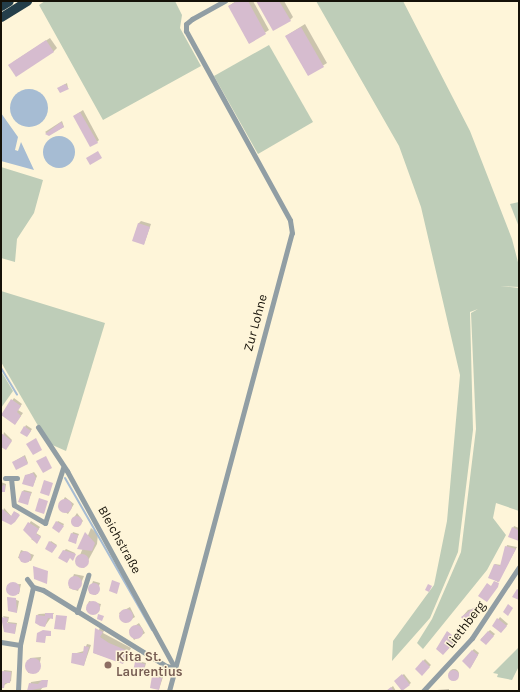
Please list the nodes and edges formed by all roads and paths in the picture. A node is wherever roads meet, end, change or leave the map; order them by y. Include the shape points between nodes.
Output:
1 (9, 1) edge
2 (27, 1) edge
3 (225, 1) edge
4 (1, 6) edge
5 (1, 17) edge
6 (38, 427) dead end
7 (63, 468) junction
8 (11, 478) dead end
9 (519, 566) edge
10 (88, 576) dead end
11 (27, 579) dead end
12 (32, 587) junction
13 (77, 612) junction
14 (1, 642) edge
15 (20, 645) junction
16 (176, 668) junction
17 (18, 691) edge
18 (169, 691) edge
19 (423, 691) edge

1 - 4 highway
2 - 5 highway
3 - 16 street, Zur Lohne via 192,19 186,24 186,31 290,220 292,233
6 - 7 street, Bleichstraße
7 - 8 street via 45,523 14,504
7 - 16 street, Bleichstraße
9 - 19 street, Liethberg via 472,638
10 - 13 street
11 - 12 street
12 - 13 street
12 - 15 street
13 - 16 street via 166,666
14 - 15 street
15 - 17 street
16 - 18 street, Zur Lohne

